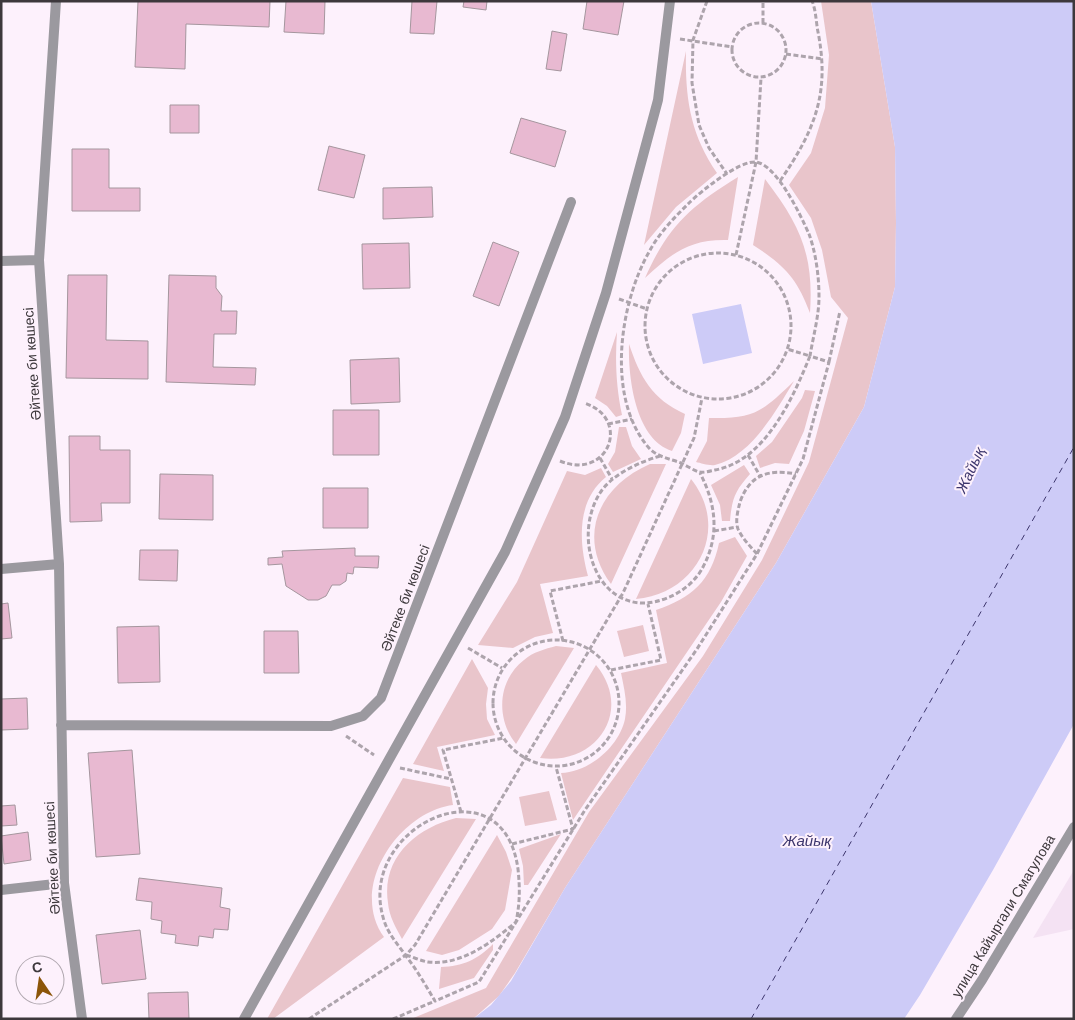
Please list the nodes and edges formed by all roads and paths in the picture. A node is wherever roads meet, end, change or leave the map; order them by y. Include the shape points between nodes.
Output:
1 (56, 1) edge
2 (670, 1) edge
3 (707, 1) edge
4 (763, 1) edge
5 (812, 1) edge
6 (763, 23) junction
7 (667, 37) junction
8 (693, 40) junction
9 (732, 47) junction
10 (786, 54) junction
11 (823, 59) junction
12 (761, 78) junction
13 (756, 162) junction
14 (727, 174) junction
15 (780, 181) junction
16 (571, 202) dead end
17 (736, 255) junction
18 (39, 260) junction
19 (1, 261) edge
20 (606, 294) junction
21 (630, 303) junction
22 (647, 309) junction
23 (840, 311) dead end
24 (787, 349) junction
25 (810, 356) junction
26 (829, 362) junction
27 (702, 398) junction
28 (572, 399) junction
29 (632, 420) junction
30 (608, 424) junction
31 (748, 455) junction
32 (548, 456) junction
33 (661, 456) junction
34 (600, 458) junction
35 (682, 464) junction
36 (700, 473) junction
37 (796, 474) junction
38 (760, 476) junction
39 (612, 479) junction
40 (737, 527) junction
41 (714, 531) junction
42 (757, 554) junction
43 (58, 564) junction
44 (1, 569) edge
45 (602, 581) junction
46 (620, 598) junction
47 (648, 604) junction
48 (455, 641) junction
49 (563, 641) junction
50 (590, 650) junction
51 (502, 668) junction
52 (611, 670) junction
53 (62, 725) junction
54 (331, 726) junction
55 (504, 738) junction
56 (526, 759) junction
57 (386, 763) junction
58 (556, 767) junction
59 (451, 779) junction
60 (461, 812) junction
61 (491, 818) junction
62 (1074, 827) edge
63 (573, 829) junction
64 (512, 844) junction
65 (64, 883) junction
66 (1, 890) edge
67 (516, 922) junction
68 (406, 955) junction
69 (435, 1000) junction
70 (82, 1019) edge
71 (244, 1019) edge
72 (309, 1019) edge
73 (393, 1019) edge
74 (956, 1019) edge

1 - 18 street, Әйтеке би көшесі
2 - 7 street
3 - 8 path
4 - 6 path
5 - 11 path
6 - 9 path via 740,30
6 - 10 path via 782,35
7 - 8 path
7 - 20 street via 658,100
8 - 9 path
8 - 14 path via 692,83 699,125 709,148
9 - 12 path via 735,64
10 - 11 path
10 - 12 path via 780,68
11 - 15 path via 819,105 804,147
12 - 13 path
13 - 14 path via 739,166
13 - 15 path via 764,165
13 - 17 path
14 - 21 path via 694,198 658,237 648,254
15 - 25 path via 809,235 817,268 819,297
16 - 54 street, Әйтеке би көшесі via 382,698 363,716
17 - 22 path via 713,253 690,258 670,270 656,288
17 - 24 path via 759,265 778,283 789,305 792,330
18 - 19 street
18 - 43 street, Әйтеке би көшесі
20 - 21 path
20 - 28 street
21 - 22 path
21 - 29 path via 621,362
22 - 27 path via 645,332 651,355 663,374 681,390
23 - 26 path
24 - 25 path
24 - 27 path via 772,376 752,392 728,399
25 - 26 path
25 - 31 path via 794,395 765,437
26 - 37 path
27 - 35 path via 694,438
28 - 30 path via 594,406
28 - 32 street
29 - 30 path
29 - 33 path via 650,449
30 - 34 path via 611,440
31 - 36 path via 727,468
31 - 38 path
32 - 34 path via 571,465 591,463
32 - 48 street via 505,552
33 - 35 path
33 - 39 path
34 - 39 path
35 - 36 path
35 - 46 path
36 - 41 path via 714,510
37 - 38 path via 777,471
37 - 42 path
38 - 40 path via 744,491 737,510
39 - 45 path via 600,492 587,534 590,556
40 - 41 path
40 - 42 path
41 - 47 path via 710,553 699,575 677,594
42 - 63 path via 697,650
43 - 44 street
43 - 53 street, Әйтеке би көшесі
45 - 46 path
45 - 49 path via 550,591
46 - 47 path
46 - 50 path
47 - 52 path via 660,660
48 - 51 path
48 - 57 street
49 - 50 path via 578,643
49 - 51 path via 535,643 516,654
50 - 52 path
50 - 56 path
51 - 55 path via 494,689 493,710
52 - 58 path via 619,690 620,712 613,733 601,749 584,760
53 - 54 street, Әйтеке би көшесі
53 - 65 street, Әйтеке би көшесі
54 - 57 path
55 - 56 path
55 - 59 path via 443,750
56 - 58 path
56 - 61 path
57 - 59 path via 407,771
57 - 71 street
58 - 63 path
59 - 60 path
60 - 61 path via 470,811
60 - 68 path via 445,813 419,825 399,842 384,868 380,894 382,916 392,938
61 - 64 path
61 - 68 path
62 - 74 street, улица Кайыргали Смагулова
63 - 64 path
63 - 67 path
64 - 67 path via 520,886
65 - 66 street
65 - 70 street, Әйтеке би көшесі
67 - 68 path via 488,944 448,961 428,962
67 - 69 path via 480,982
68 - 69 path
68 - 72 path
69 - 73 path

